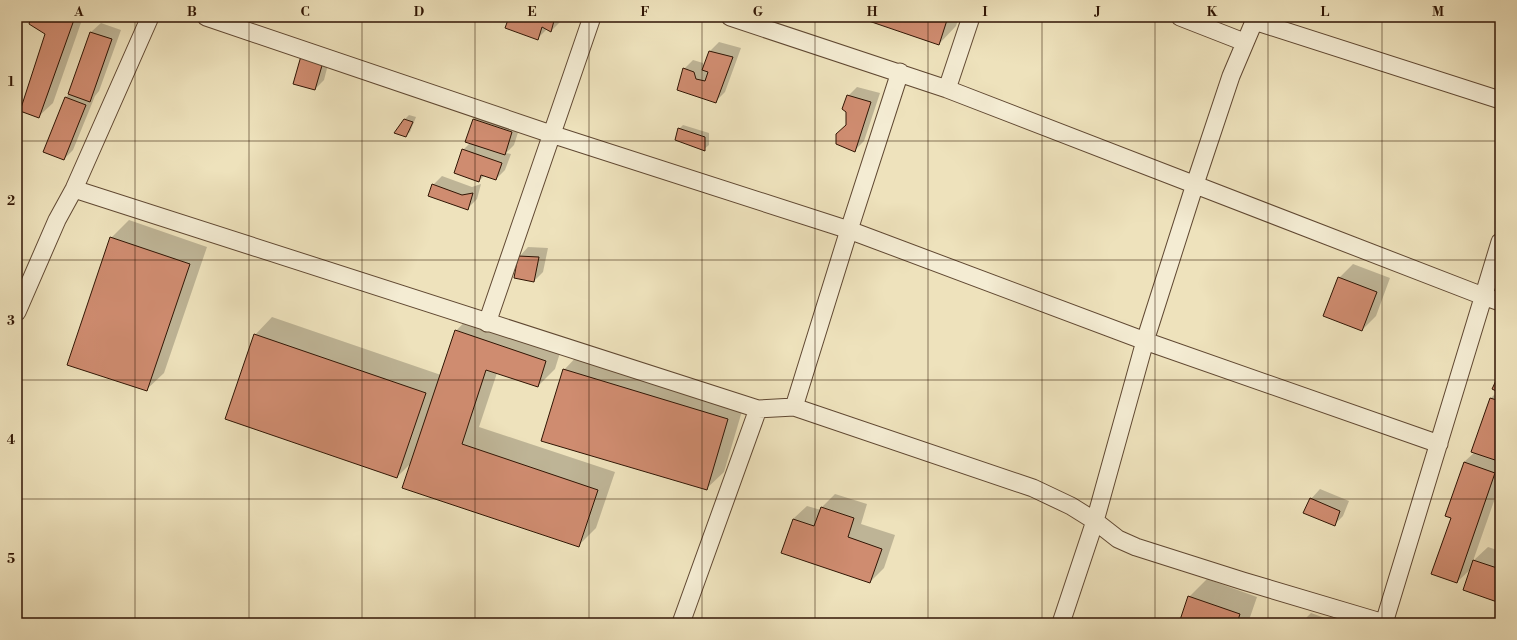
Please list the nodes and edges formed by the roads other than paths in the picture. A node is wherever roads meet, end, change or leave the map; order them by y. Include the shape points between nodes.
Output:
1 (150, 17) edge
2 (206, 17) edge
3 (592, 17) edge
4 (733, 17) edge
5 (971, 17) edge
6 (1180, 17) edge
7 (1255, 19) edge
8 (1244, 42) junction
9 (900, 72) junction
10 (947, 89) junction
11 (1500, 100) edge
12 (551, 134) junction
13 (1195, 184) junction
14 (74, 189) junction
15 (849, 230) junction
16 (1500, 242) edge
17 (1482, 296) junction
18 (1500, 302) edge
19 (17, 312) edge
20 (487, 323) junction
21 (1145, 341) junction
22 (794, 407) junction
23 (758, 409) junction
24 (1439, 444) junction
25 (1095, 521) junction
26 (680, 623) edge
27 (1061, 623) edge
28 (1384, 623) edge

1 - 14 street
2 - 12 street
3 - 12 street
4 - 9 street
5 - 10 street
6 - 8 street
7 - 8 street
7 - 11 street
8 - 13 street
9 - 10 street
9 - 15 street
10 - 13 street
12 - 15 street
12 - 20 street
13 - 17 street
13 - 21 street
14 - 19 street via 57,220
14 - 20 street
15 - 21 street
15 - 22 street
16 - 17 street
17 - 18 street
17 - 24 street
20 - 23 street
21 - 24 street
21 - 25 street
22 - 23 street
22 - 25 street via 1034,488
23 - 26 street
24 - 28 street
25 - 27 street
25 - 28 street via 1118,539 1136,547

